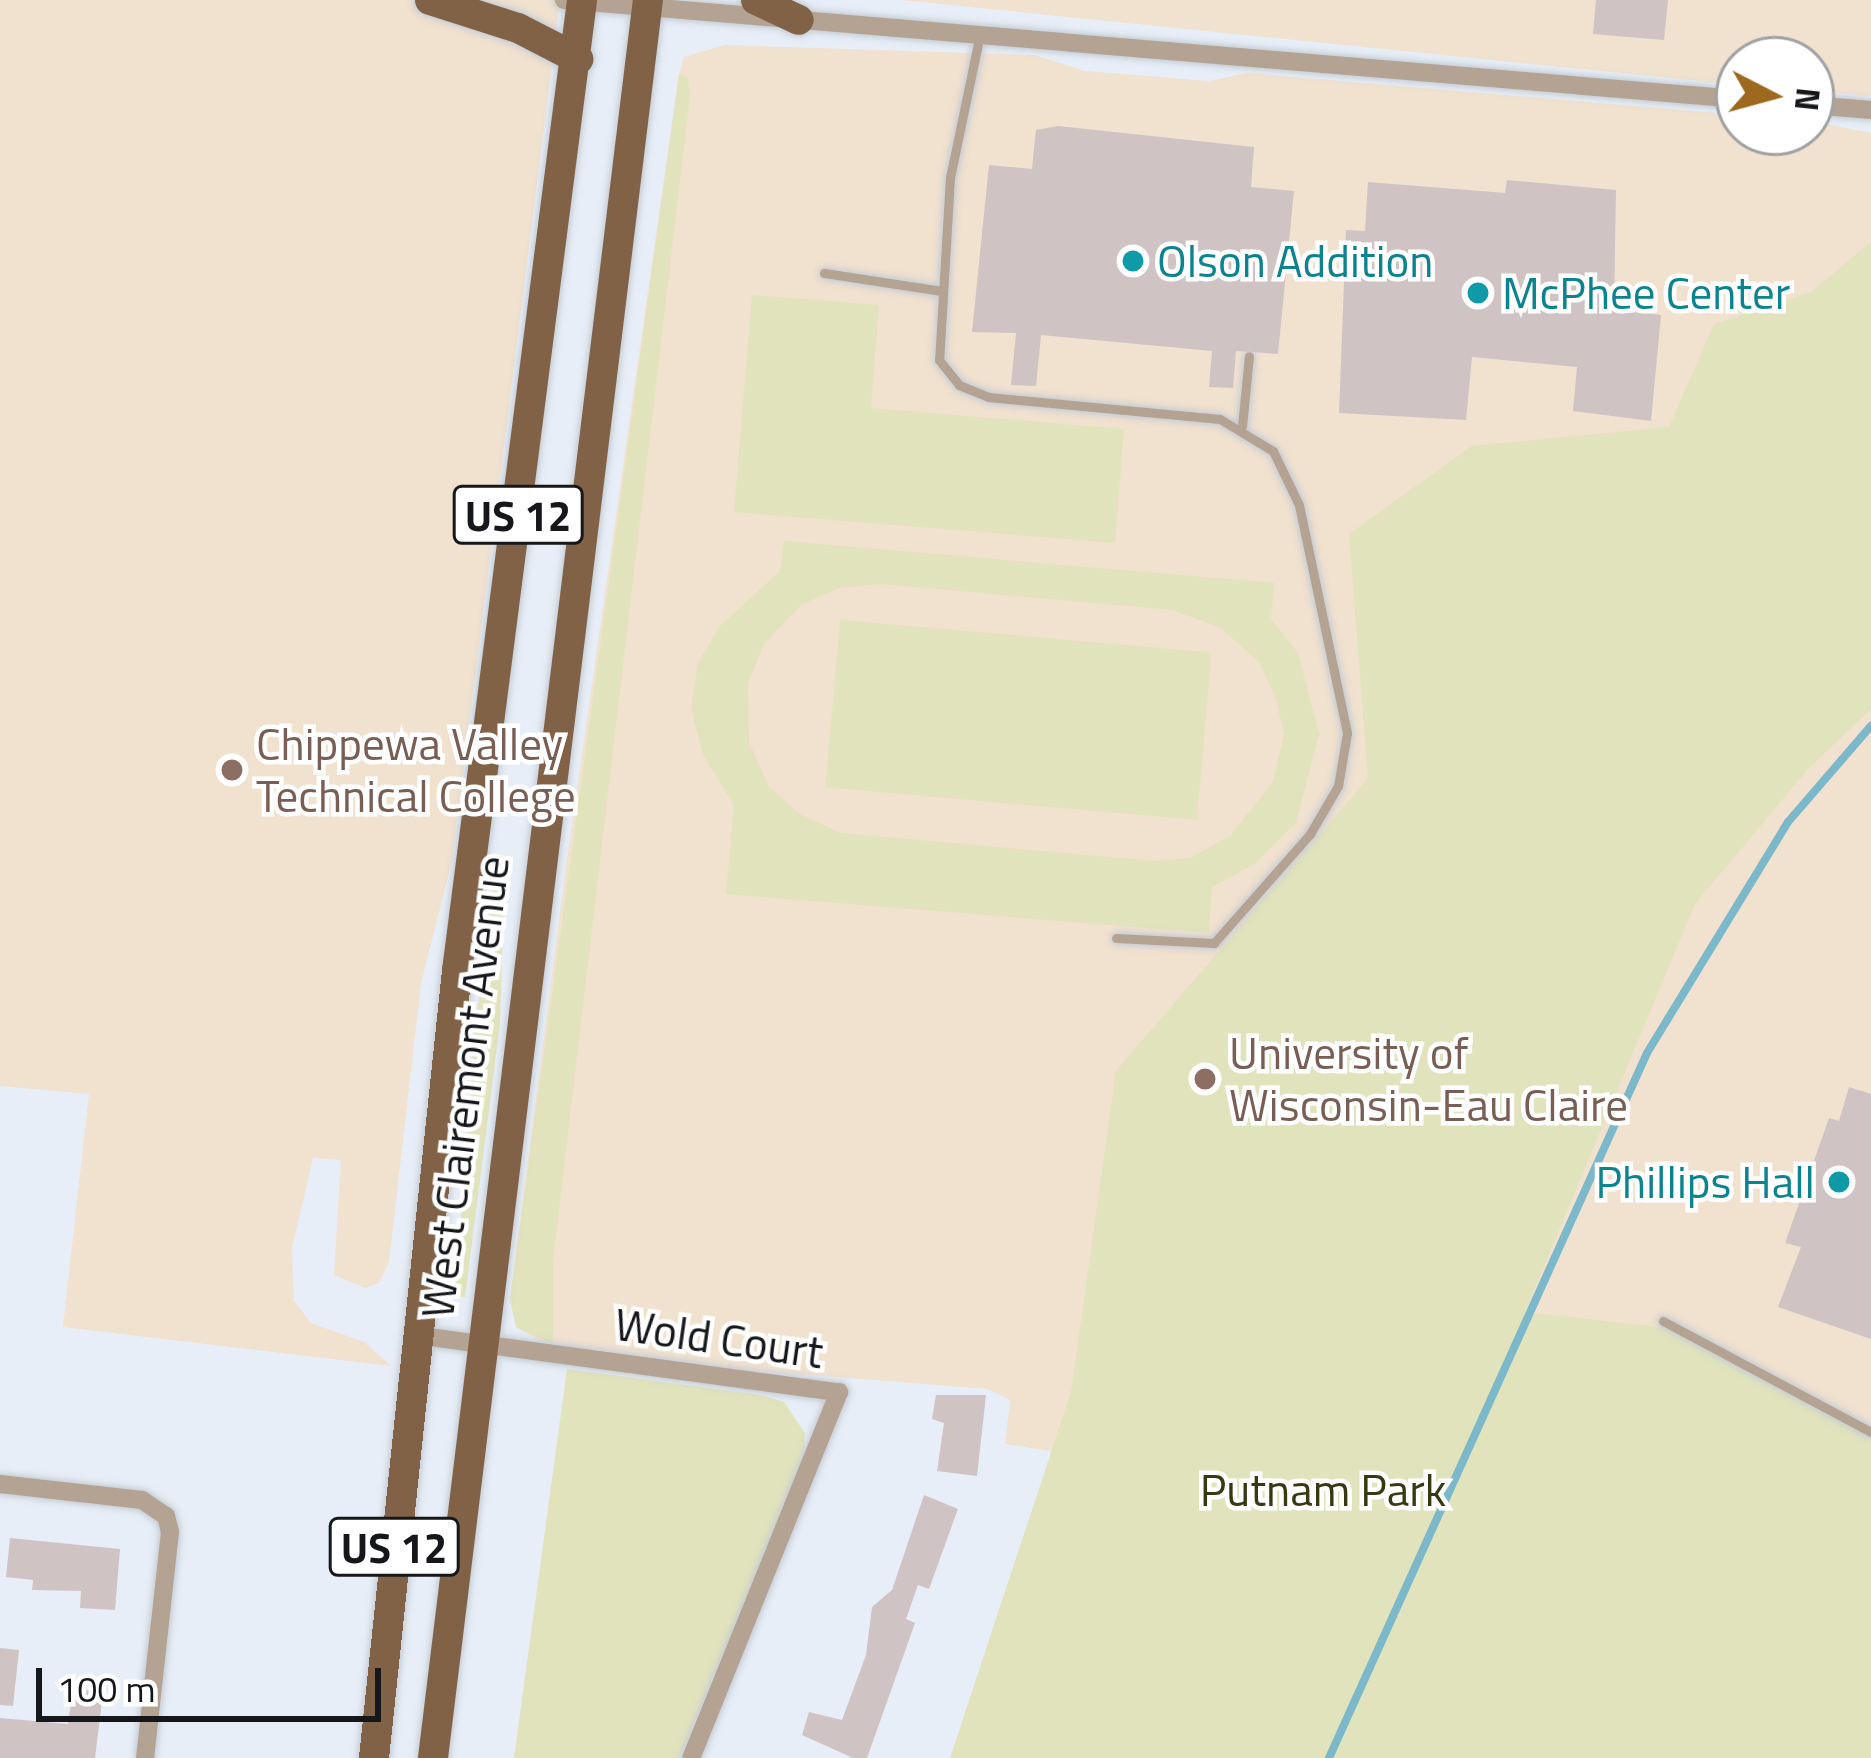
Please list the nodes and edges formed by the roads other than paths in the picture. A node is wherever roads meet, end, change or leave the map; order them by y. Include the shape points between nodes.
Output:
1 (430, 0) edge
2 (756, 0) edge
3 (576, 1) edge
4 (645, 3) edge
5 (799, 10) edge
6 (980, 32) junction
7 (578, 58) junction
8 (1715, 96) edge
9 (1835, 107) edge
10 (1871, 110) edge
11 (824, 273) dead end
12 (940, 291) junction
13 (1249, 356) dead end
14 (1242, 426) junction
15 (1116, 938) dead end
16 (1663, 1321) dead end
17 (415, 1335) junction
18 (478, 1343) junction
19 (1871, 1432) edge
20 (0, 1484) edge
21 (145, 1758) edge
22 (374, 1758) edge
23 (433, 1758) edge
24 (691, 1758) edge

1 - 7 main road via 518,28
2 - 5 main road
3 - 4 street
3 - 7 main road, West Clairemont Avenue / US 12
4 - 5 street
4 - 18 main road, West Clairemont Avenue / US 12
5 - 6 street
6 - 8 street
6 - 12 lane via 950,177
7 - 17 main road, West Clairemont Avenue / US 12
9 - 10 street
11 - 12 lane
12 - 14 lane via 939,360 974,393
13 - 14 lane
14 - 15 lane via 1290,474 1347,753 1310,834 1214,943
16 - 19 lane via 1695,1331
17 - 18 street, Wold Court
17 - 22 main road, West Clairemont Avenue / US 12
18 - 23 main road, West Clairemont Avenue / US 12
18 - 24 street, Wold Court via 838,1392
20 - 21 street via 142,1500 166,1516

